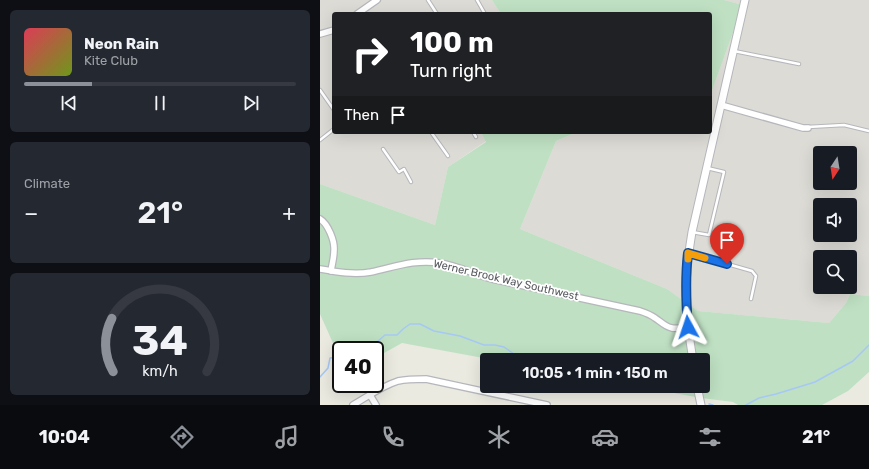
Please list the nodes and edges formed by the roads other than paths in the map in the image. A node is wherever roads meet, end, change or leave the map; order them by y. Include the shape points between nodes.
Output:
1 (377, 0) edge
2 (428, 0) edge
3 (477, 0) edge
4 (745, 0) edge
5 (360, 12) edge
6 (436, 12) edge
7 (484, 12) edge
8 (332, 31) edge
9 (320, 34) edge
10 (734, 50) junction
11 (799, 64) dead end
12 (320, 90) edge
13 (721, 105) junction
14 (332, 107) edge
15 (808, 128) joint
16 (332, 131) edge
17 (869, 131) edge
18 (432, 134) edge
19 (474, 134) edge
20 (476, 137) dead end
21 (320, 140) edge
22 (383, 149) dead end
23 (448, 156) dead end
24 (706, 168) junction
25 (411, 182) dead end
26 (320, 219) edge
27 (692, 232) junction
28 (688, 253) junction
29 (320, 269) edge
30 (331, 271) junction
31 (751, 299) dead end
32 (688, 327) junction
33 (692, 353) edge
34 (699, 393) edge
35 (370, 395) junction
36 (353, 405) edge
37 (376, 405) edge
38 (547, 405) edge
39 (701, 405) edge

1 - 5 street
2 - 6 lane
3 - 7 lane
4 - 10 street
8 - 9 street
10 - 11 lane
10 - 13 street
12 - 14 lane
13 - 15 street
13 - 24 street
15 - 17 lane via 844,125
16 - 21 lane
18 - 23 lane
19 - 20 lane
22 - 25 lane via 399,172 404,169
24 - 27 street
24 - 27 lane via 724,172 709,235
26 - 30 street via 327,226 334,246
27 - 28 street
28 - 31 lane via 752,271 756,276
28 - 32 street
29 - 30 street, Werner Brook Way Southwest
30 - 32 street, Werner Brook Way Southwest via 362,273 409,262 440,263 490,278 640,311 672,328
32 - 33 street
34 - 39 street
35 - 36 street
35 - 37 street
35 - 38 street via 397,381 426,379

